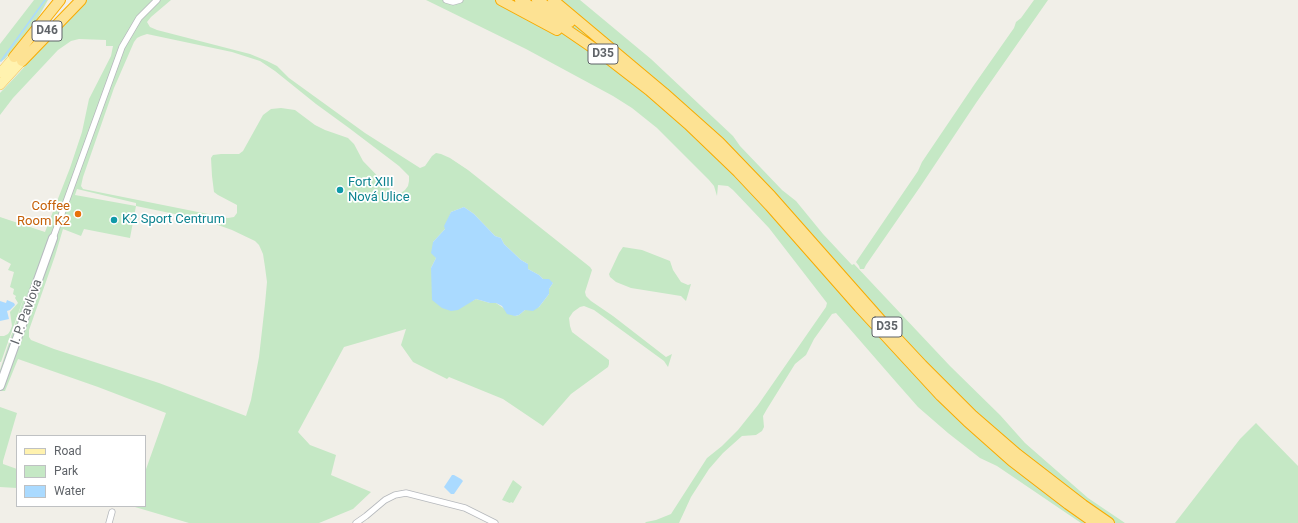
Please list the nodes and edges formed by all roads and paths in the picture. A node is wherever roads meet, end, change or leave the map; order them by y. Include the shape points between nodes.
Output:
1 (51, 0) edge
2 (60, 0) edge
3 (70, 0) edge
4 (81, 0) edge
5 (157, 0) edge
6 (446, 0) edge
7 (460, 0) edge
8 (501, 0) edge
9 (520, 0) edge
10 (537, 0) edge
11 (553, 0) edge
12 (618, 55) junction
13 (604, 56) junction
14 (18, 59) junction
15 (0, 73) edge
16 (0, 85) edge
17 (53, 238) joint
18 (0, 386) edge
19 (112, 512) dead end
20 (109, 523) edge
21 (356, 523) edge
22 (495, 523) edge
23 (1096, 523) edge
24 (1109, 523) edge

1 - 14 highway
2 - 14 highway, D46
3 - 14 highway, D46
4 - 14 highway
5 - 17 street via 140,18 122,47
6 - 7 street
8 - 13 highway
9 - 13 highway, D35
10 - 12 highway, D35
11 - 12 highway
12 - 24 highway, D35 via 695,120 745,168 893,334 972,415 1016,454
13 - 23 highway, D35 via 668,106 738,172 906,359 967,421 1024,470
14 - 15 main road
14 - 16 main road
17 - 18 street, I. P. Pavlova
19 - 20 street
21 - 22 street via 385,500 406,493 465,508

